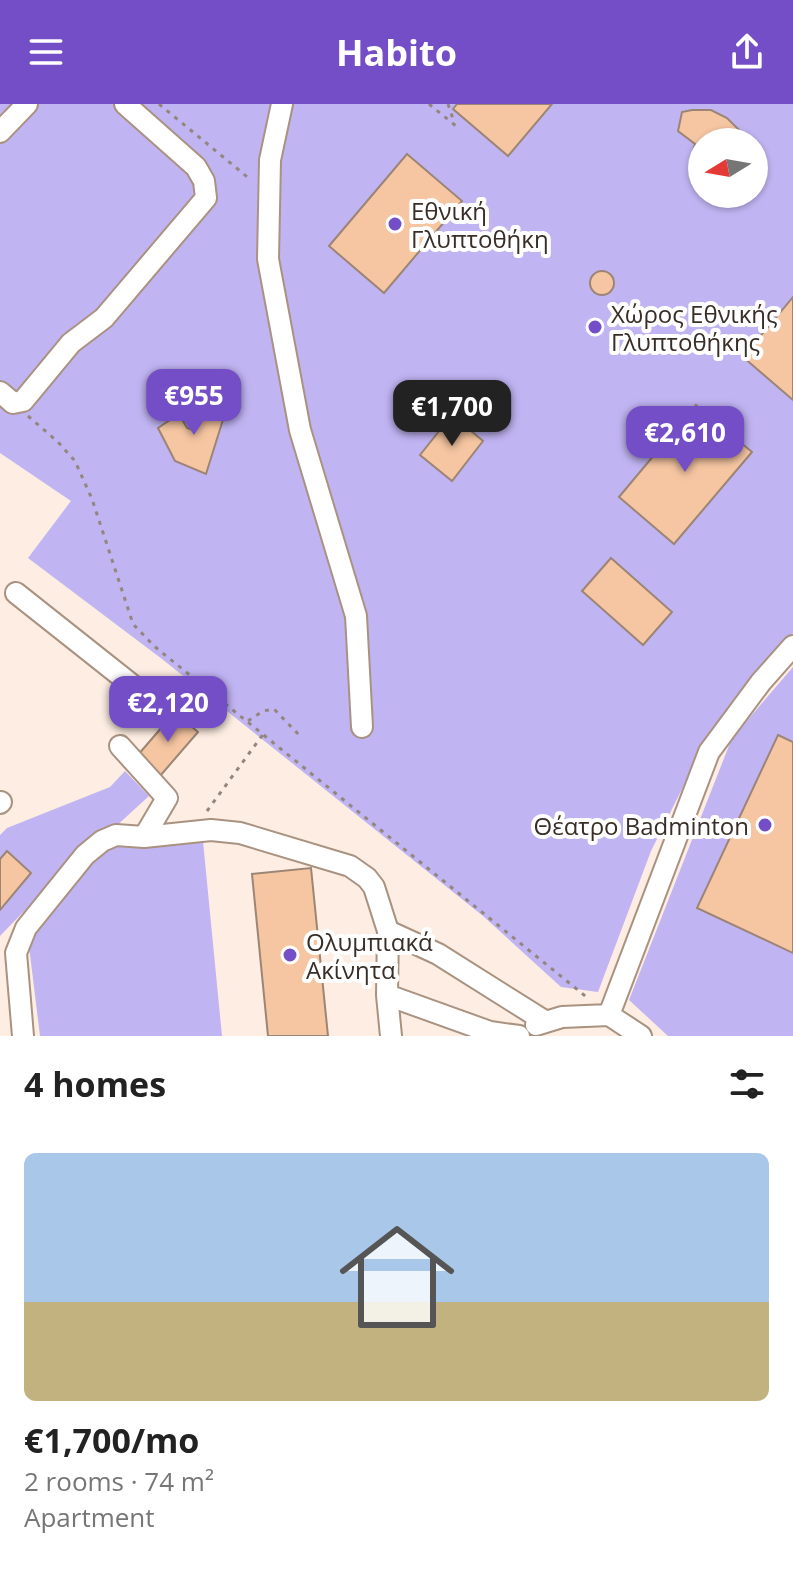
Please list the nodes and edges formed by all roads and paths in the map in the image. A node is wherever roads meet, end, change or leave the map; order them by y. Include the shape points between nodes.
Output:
1 (27, 104) edge
2 (125, 104) edge
3 (159, 104) edge
4 (282, 104) edge
5 (429, 104) edge
6 (448, 104) edge
7 (0, 132) edge
8 (269, 195) junction
9 (6, 398) edge
10 (16, 593) dead end
11 (793, 646) edge
12 (156, 704) dead end
13 (248, 721) junction
14 (362, 727) dead end
15 (264, 733) junction
16 (302, 738) dead end
17 (120, 746) dead end
18 (191, 832) junction
19 (144, 837) junction
20 (388, 931) junction
21 (387, 995) junction
22 (609, 1015) junction
23 (546, 1022) junction
24 (487, 1034) edge
25 (23, 1036) edge
26 (391, 1036) edge
27 (519, 1036) edge
28 (641, 1036) edge

1 - 7 street
2 - 9 street via 196,167 206,198 104,318 71,343 23,401
3 - 8 path
4 - 8 street
5 - 6 path via 456,126
8 - 14 street via 268,259 300,430 356,616
9 - 13 path via 75,461 133,624
10 - 12 street
11 - 22 street via 709,752
13 - 15 path
13 - 16 path via 274,709
15 - 18 path
15 - 22 path
17 - 19 street via 167,798
18 - 19 street
18 - 20 street via 240,833 350,866 374,887
19 - 25 street via 116,835 102,841 26,928 16,953
20 - 21 street
20 - 23 street via 438,954
21 - 24 street
21 - 26 street
22 - 23 street
22 - 28 street
23 - 27 street
24 - 27 street

